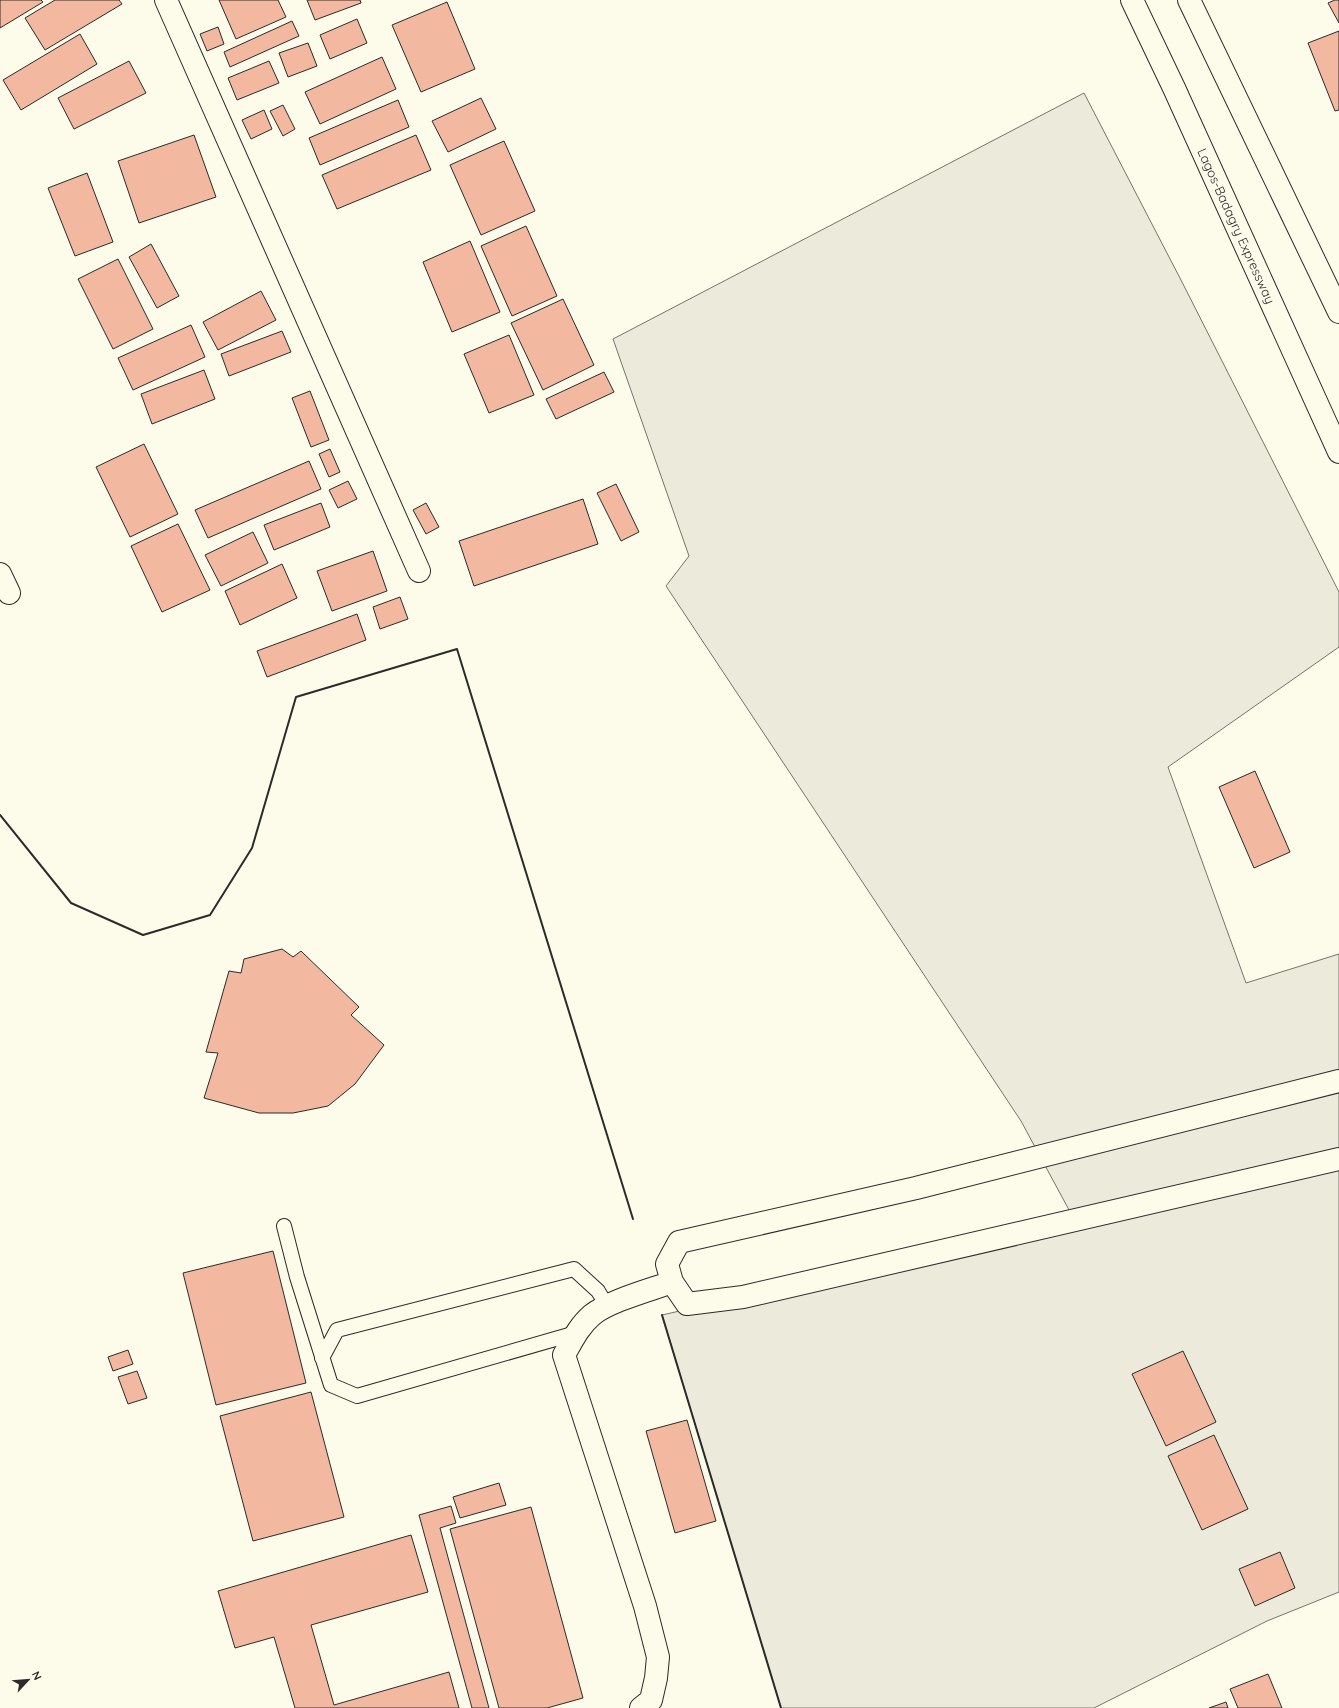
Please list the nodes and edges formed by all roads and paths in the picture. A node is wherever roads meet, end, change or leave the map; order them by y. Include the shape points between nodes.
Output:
1 (166, 0) edge
2 (1132, 0) edge
3 (1189, 0) edge
4 (1339, 312) edge
5 (1339, 452) edge
6 (419, 571) dead end
7 (0, 574) edge
8 (9, 593) dead end
9 (1339, 1081) edge
10 (1339, 1159) edge
11 (284, 1226) dead end
12 (672, 1282) junction
13 (607, 1306) junction
14 (576, 1333) junction
15 (322, 1358) junction
16 (641, 1708) edge

1 - 6 main road
2 - 5 main road, Lagos-Badagry Expressway
3 - 4 main road
7 - 8 main road
9 - 12 main road via 931,1184 679,1242 667,1264
10 - 12 main road via 743,1297 687,1304
11 - 15 lane
12 - 13 main road
13 - 14 main road via 593,1314
13 - 15 lane via 598,1291 574,1269 337,1330
14 - 15 lane via 357,1396 331,1385
14 - 16 main road via 564,1355 645,1606 658,1657 651,1700

